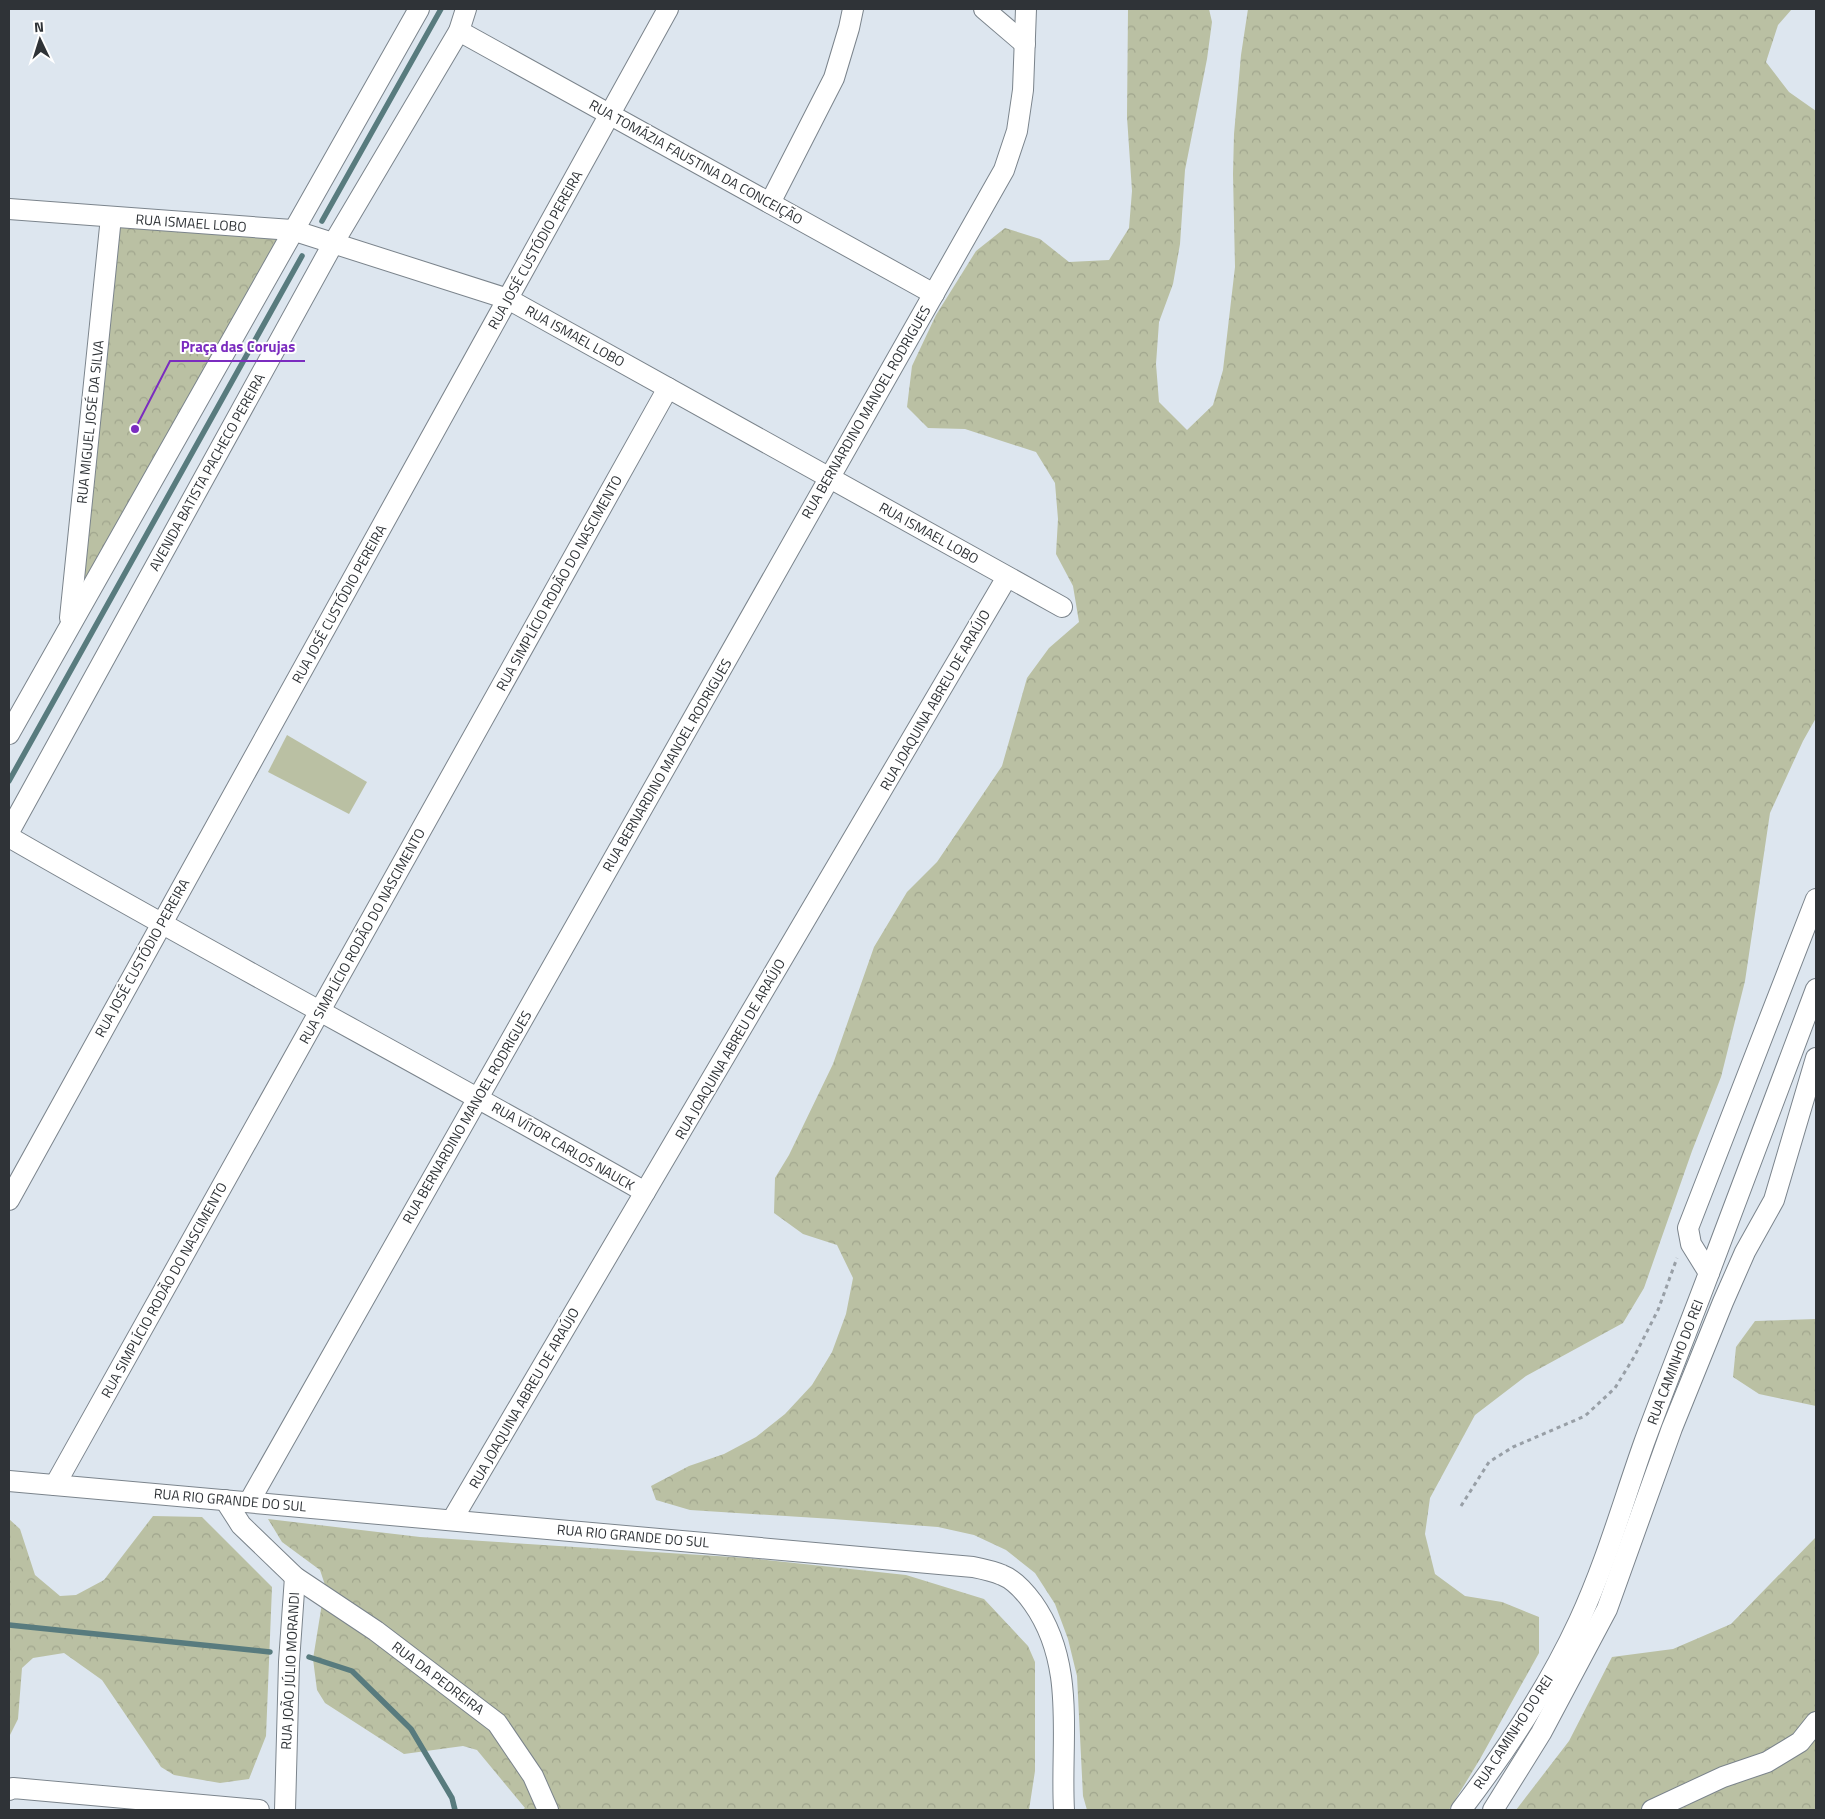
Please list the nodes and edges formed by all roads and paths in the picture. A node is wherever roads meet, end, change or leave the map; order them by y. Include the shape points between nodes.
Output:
1 (419, 9) edge
2 (466, 9) edge
3 (668, 9) edge
4 (853, 9) edge
5 (984, 9) edge
6 (1026, 9) edge
7 (459, 31) junction
8 (1025, 44) junction
9 (610, 114) junction
10 (770, 204) junction
11 (9, 210) edge
12 (111, 217) junction
13 (292, 230) junction
14 (334, 242) junction
15 (934, 294) junction
16 (508, 299) junction
17 (668, 388) junction
18 (829, 478) junction
19 (1008, 577) junction
20 (1062, 607) dead end
21 (69, 627) junction
22 (9, 734) edge
23 (9, 832) edge
24 (9, 837) edge
25 (1816, 899) edge
26 (161, 925) junction
27 (1816, 989) edge
28 (320, 1011) junction
29 (1816, 1058) edge
30 (478, 1098) junction
31 (645, 1192) junction
32 (9, 1200) edge
33 (1688, 1228) junction
34 (1710, 1273) junction
35 (9, 1480) edge
36 (55, 1485) junction
37 (225, 1500) junction
38 (248, 1502) junction
39 (1461, 1506) dead end
40 (452, 1520) junction
41 (295, 1577) junction
42 (1816, 1722) edge
43 (9, 1790) edge
44 (259, 1810) edge
45 (285, 1810) edge
46 (548, 1810) edge
47 (1064, 1810) edge
48 (1461, 1810) edge
49 (1492, 1810) edge
50 (1652, 1810) edge

1 - 13 street
2 - 7 street, AVENIDA BATISTA PACHECO PEREIRA
3 - 9 street, RUA JOSÉ CUSTÓDIO PEREIRA
4 - 10 street via 834,78
5 - 8 street
6 - 8 street, RUA BERNARDINO MANOEL RODRIGUES
7 - 9 street, RUA TOMÁZIA FAUSTINA DA CONCEIÇÃO
7 - 14 street, AVENIDA BATISTA PACHECO PEREIRA
8 - 15 street, RUA BERNARDINO MANOEL RODRIGUES via 1017,131 1004,170
9 - 10 street, RUA TOMÁZIA FAUSTINA DA CONCEIÇÃO
9 - 16 street, RUA JOSÉ CUSTÓDIO PEREIRA
10 - 15 street, RUA TOMÁZIA FAUSTINA DA CONCEIÇÃO
11 - 12 street, RUA ISMAEL LOBO
12 - 13 street, RUA ISMAEL LOBO
12 - 21 street, RUA MIGUEL JOSÉ DA SILVA
13 - 14 street, RUA ISMAEL LOBO
13 - 21 street
14 - 16 street, RUA ISMAEL LOBO
14 - 23 street, AVENIDA BATISTA PACHECO PEREIRA
15 - 18 street, RUA BERNARDINO MANOEL RODRIGUES
16 - 17 street, RUA ISMAEL LOBO
16 - 26 street, RUA JOSÉ CUSTÓDIO PEREIRA
17 - 18 street, RUA ISMAEL LOBO
17 - 28 street, RUA SIMPLÍCIO RODÃO DO NASCIMENTO
18 - 19 street, RUA ISMAEL LOBO
18 - 30 street, RUA BERNARDINO MANOEL RODRIGUES
19 - 20 street, RUA ISMAEL LOBO
19 - 31 street, RUA JOAQUINA ABREU DE ARAÚJO
21 - 22 street
24 - 26 street, RUA VÍTOR CARLOS NAUCK
25 - 33 street
26 - 28 street, RUA VÍTOR CARLOS NAUCK
26 - 32 street, RUA JOSÉ CUSTÓDIO PEREIRA
27 - 34 street, RUA CAMINHO DO REI
28 - 30 street, RUA VÍTOR CARLOS NAUCK
28 - 36 street, RUA SIMPLÍCIO RODÃO DO NASCIMENTO
29 - 49 street via 1774,1200 1745,1252 1719,1311 1672,1428 1607,1609 1541,1733
30 - 31 street, RUA VÍTOR CARLOS NAUCK
30 - 38 street, RUA BERNARDINO MANOEL RODRIGUES
31 - 40 street, RUA JOAQUINA ABREU DE ARAÚJO
33 - 34 street via 1691,1244
33 - 39 path via 1658,1310 1615,1388 1585,1416 1514,1447 1489,1462
34 - 48 street, RUA CAMINHO DO REI via 1644,1443 1610,1546 1579,1621 1541,1693
35 - 36 street, RUA RIO GRANDE DO SUL
36 - 37 street, RUA RIO GRANDE DO SUL
37 - 38 street, RUA RIO GRANDE DO SUL
37 - 41 street, RUA JOÃO JÚLIO MORANDI via 241,1525
38 - 40 street, RUA RIO GRANDE DO SUL
40 - 47 street, RUA RIO GRANDE DO SUL via 973,1567 1004,1575 1025,1591 1040,1613 1053,1642 1064,1699
41 - 45 street, RUA JOÃO JÚLIO MORANDI
41 - 46 street, RUA DA PEDREIRA via 376,1631 496,1723 533,1776
42 - 50 street via 1800,1742 1767,1762 1723,1777
43 - 44 street

